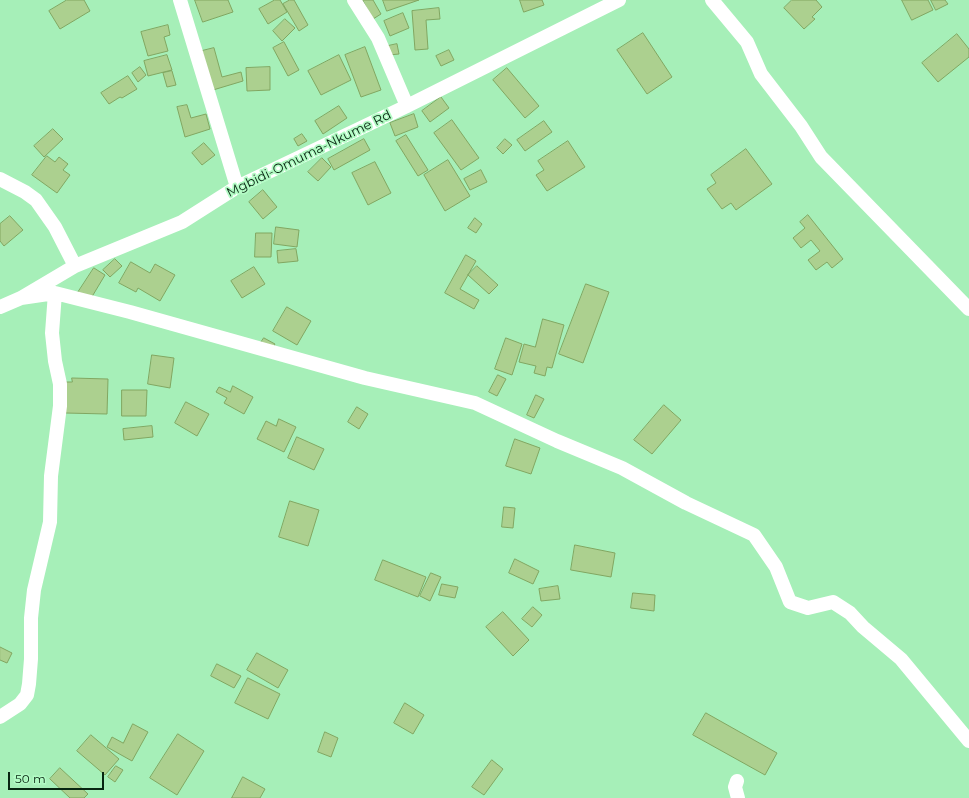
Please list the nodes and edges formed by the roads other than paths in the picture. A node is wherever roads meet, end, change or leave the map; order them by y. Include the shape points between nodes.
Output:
1 (180, 0) edge
2 (354, 0) edge
3 (619, 0) edge
4 (712, 0) edge
5 (407, 106) junction
6 (0, 179) edge
7 (237, 187) junction
8 (75, 266) junction
9 (55, 293) junction
10 (21, 298) junction
11 (0, 307) edge
12 (969, 309) edge
13 (0, 717) edge
14 (969, 741) edge
15 (737, 781) dead end
16 (738, 798) edge

1 - 7 street
2 - 5 street via 378,38
3 - 5 street, Mgbidi-Omuma-Nkume Rd
4 - 12 street via 747,42 761,74 821,156
5 - 7 street, Mgbidi-Omuma-Nkume Rd
6 - 8 street via 36,200 55,228
7 - 8 street, Mgbidi-Omuma-Nkume Rd via 182,222
8 - 10 street, Mgbidi-Omuma-Nkume Rd
9 - 10 street
9 - 13 street via 52,333 60,384 60,406 51,476 50,522 34,590 29,684 27,695 20,704
9 - 14 street via 365,378 475,403 622,468 754,535 776,567 790,602 808,608 833,602 850,613 901,659
10 - 11 street, Mgbidi-Omuma-Nkume Rd
15 - 16 street via 735,788

